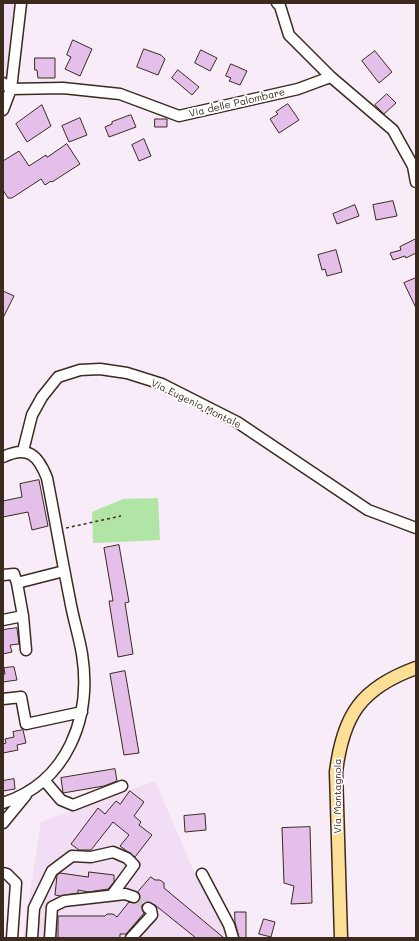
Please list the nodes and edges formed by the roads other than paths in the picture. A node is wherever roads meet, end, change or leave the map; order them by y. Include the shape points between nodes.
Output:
1 (21, 3) edge
2 (277, 3) edge
3 (331, 77) junction
4 (7, 86) edge
5 (3, 110) edge
6 (416, 182) edge
7 (23, 451) junction
8 (3, 456) edge
9 (416, 528) edge
10 (64, 571) junction
11 (3, 575) edge
12 (17, 583) junction
13 (22, 616) junction
14 (3, 620) edge
15 (26, 650) dead end
16 (416, 668) edge
17 (3, 699) edge
18 (82, 712) junction
19 (44, 780) junction
20 (122, 786) dead end
21 (28, 792) junction
22 (4, 804) edge
23 (5, 821) edge
24 (3, 873) edge
25 (202, 874) dead end
26 (112, 895) junction
27 (134, 897) tunnel mouth
28 (148, 908) dead end
29 (12, 938) edge
30 (32, 938) edge
31 (50, 938) edge
32 (131, 938) edge
33 (233, 938) edge
34 (341, 938) edge

1 - 4 street
2 - 3 street via 289,35
3 - 4 street, Via delle Palombare via 298,89 179,116 120,94
3 - 6 street via 393,130 412,166
4 - 5 street
7 - 8 street
7 - 9 street, Via Eugenio Montale via 32,415 58,377 80,370 100,369 127,373 162,384 237,422 368,510
7 - 10 street via 35,456 47,478
10 - 12 street
10 - 18 street via 82,654
11 - 12 street via 14,574
12 - 13 street
13 - 14 street
13 - 15 street
16 - 34 main road, Via Montagnola via 386,681 368,694 355,709 345,728 339,748 336,772
17 - 18 street via 21,697 26,724
18 - 19 street via 76,735 62,760
19 - 20 street via 61,800 73,805
19 - 21 street
21 - 22 street
21 - 23 street
22 - 23 street
24 - 29 street via 16,883
25 - 33 street via 230,924
26 - 27 street via 125,894
26 - 30 street via 134,866 127,858 113,852 91,857 72,856 52,871 34,908
26 - 31 street via 64,901 52,907
28 - 32 street via 152,915

